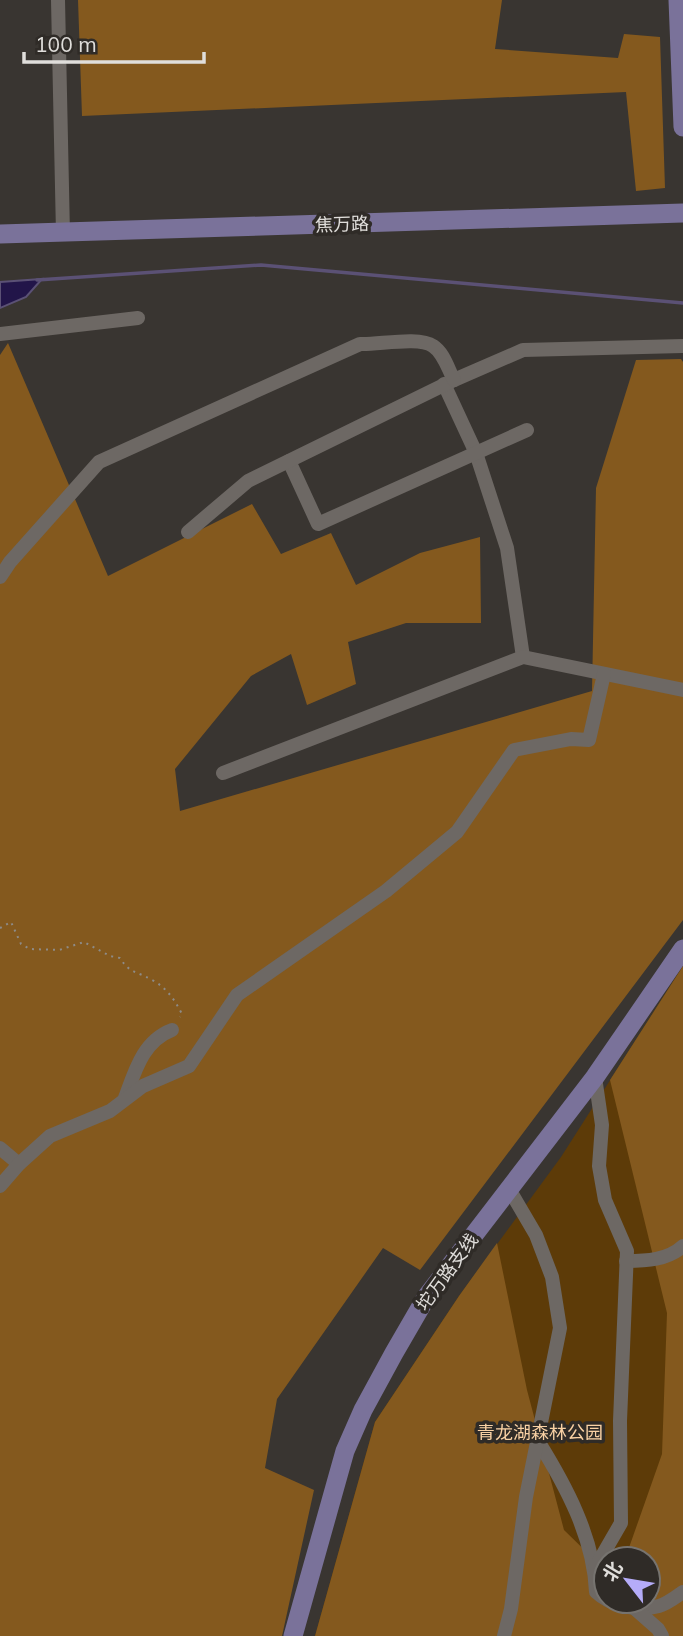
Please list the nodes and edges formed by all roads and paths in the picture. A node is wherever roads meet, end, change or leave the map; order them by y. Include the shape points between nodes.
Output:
1 (58, 0) edge
2 (678, 0) edge
3 (683, 127) edge
4 (683, 213) edge
5 (0, 234) edge
6 (63, 234) junction
7 (138, 318) dead end
8 (0, 334) edge
9 (683, 346) edge
10 (449, 382) junction
11 (527, 430) dead end
12 (476, 453) junction
13 (289, 461) junction
14 (188, 533) dead end
15 (0, 577) edge
16 (523, 657) junction
17 (604, 674) junction
18 (683, 690) edge
19 (223, 773) dead end
20 (0, 928) edge
21 (683, 949) edge
22 (172, 1030) joint
23 (595, 1077) junction
24 (125, 1100) junction
25 (2, 1152) edge
26 (19, 1164) junction
27 (0, 1186) edge
28 (509, 1189) junction
29 (683, 1245) edge
30 (626, 1261) junction
31 (538, 1441) junction
32 (608, 1545) edge
33 (592, 1560) edge
34 (683, 1592) edge
35 (662, 1605) edge
36 (642, 1615) edge
37 (293, 1636) edge
38 (504, 1636) edge
39 (662, 1636) edge

1 - 6 street
2 - 3 main road
4 - 6 main road, 焦万路
5 - 6 main road, 焦万路
7 - 8 street
9 - 10 street via 523,350
10 - 12 street
10 - 13 street
10 - 15 street via 441,354 432,344 360,344 99,462
11 - 12 street
12 - 13 street via 317,524
12 - 16 street via 507,548
13 - 14 street via 248,481
16 - 17 street
16 - 19 street
17 - 18 street
17 - 24 street via 589,740 514,750 457,832 386,891 237,995 189,1066 143,1086
20 - 22 path via 12,922 20,944 30,949 59,950 84,942 120,958 128,970 152,979 170,993 182,1014
21 - 23 main road, 坨万路支线
22 - 24 street via 161,1034 142,1054
23 - 28 main road, 坨万路支线
23 - 30 street via 602,1125 599,1166 605,1200
24 - 26 street via 50,1136
25 - 26 street
26 - 27 street
28 - 31 street via 536,1235 552,1277 560,1328
28 - 37 main road, 坨万路支线 via 427,1296 363,1410 332,1492
29 - 30 street via 676,1253
30 - 32 street via 621,1522
31 - 33 street via 565,1485
31 - 38 street
34 - 35 street
36 - 39 street

